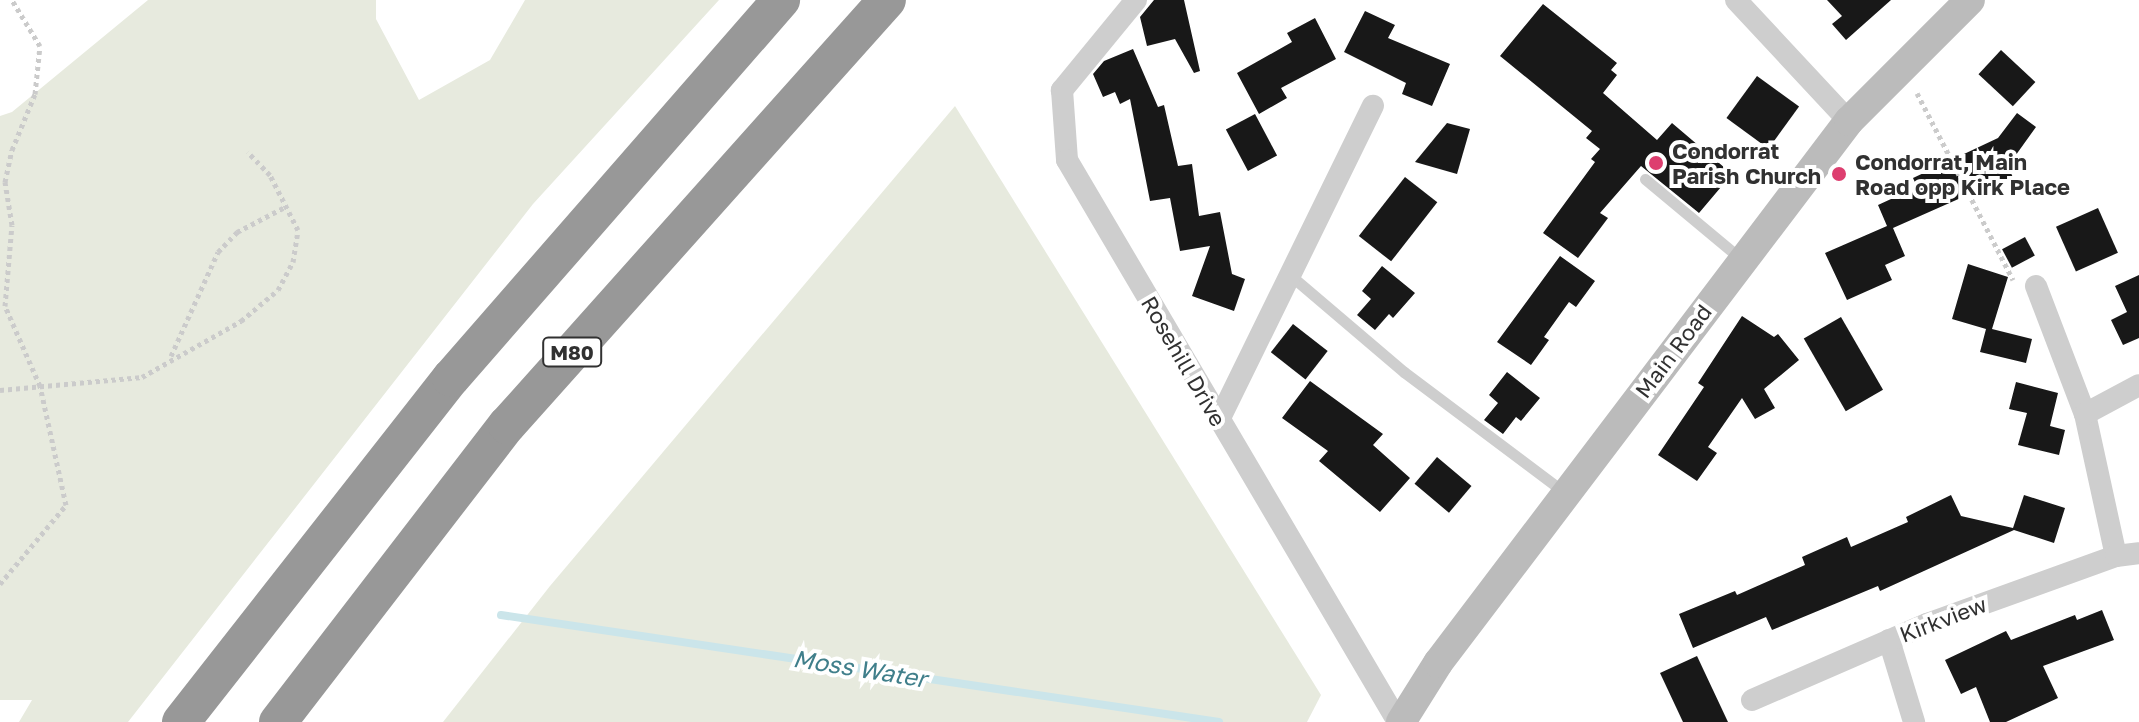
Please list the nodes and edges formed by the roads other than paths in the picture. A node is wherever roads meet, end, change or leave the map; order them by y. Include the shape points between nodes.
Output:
1 (781, 0) edge
2 (887, 0) edge
3 (1136, 0) edge
4 (1736, 0) edge
5 (1970, 0) edge
6 (1373, 106) dead end
7 (1849, 121) junction
8 (1645, 179) dead end
9 (1741, 260) junction
10 (1290, 275) junction
11 (2036, 286) road end
12 (2139, 385) edge
13 (2085, 414) junction
14 (1219, 420) junction
15 (1566, 494) junction
16 (2139, 553) edge
17 (2116, 556) junction
18 (1889, 640) junction
19 (1752, 700) dead end
20 (181, 722) edge
21 (278, 722) edge
22 (1400, 722) edge
23 (1914, 722) edge

1 - 20 highway via 451,378
2 - 21 highway, M80 via 507,425
3 - 14 street, Rosehill Drive via 1062,90 1067,160
4 - 7 street
5 - 7 street, Main Road
6 - 10 street
7 - 9 street, Main Road
8 - 9 lane
9 - 15 street, Main Road
10 - 14 street
10 - 15 lane via 1404,372
11 - 13 street
12 - 13 street
13 - 17 street
14 - 22 street, Rosehill Drive
15 - 22 street, Main Road via 1438,663
16 - 17 street, Kirkview
17 - 18 street, Kirkview
18 - 19 street, Kirkview
18 - 23 street

